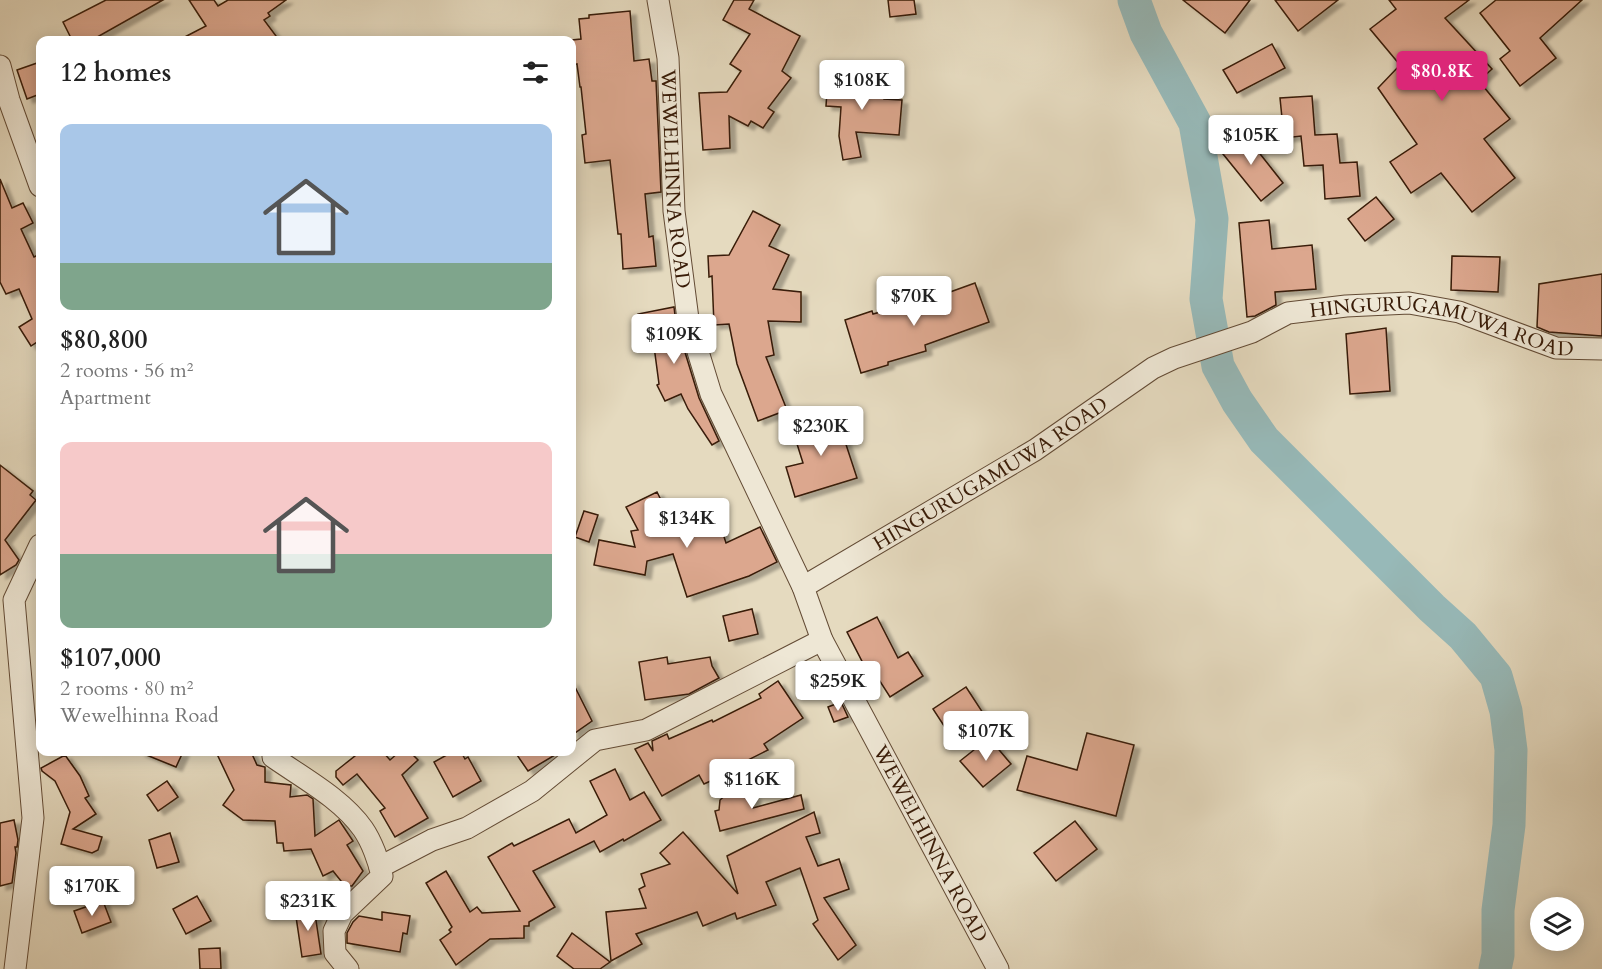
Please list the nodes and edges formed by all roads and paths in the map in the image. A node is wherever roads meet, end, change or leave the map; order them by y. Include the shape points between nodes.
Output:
1 (658, 0) edge
2 (0, 66) edge
3 (36, 175) edge
4 (1602, 349) edge
5 (36, 553) edge
6 (803, 587) junction
7 (822, 640) junction
8 (576, 755) edge
9 (273, 756) edge
10 (575, 756) edge
11 (380, 867) junction
12 (15, 969) edge
13 (348, 969) edge
14 (998, 969) edge

1 - 6 street, WEWELHINNA ROAD via 669,58 674,211 688,319 711,394
2 - 3 street
4 - 6 street, HINGURUGAMUWA ROAD via 1556,348 1459,312 1409,303 1288,313 1252,332 1153,368 1035,450
5 - 12 street via 14,600 33,818
6 - 7 street, WEWELHINNA ROAD
7 - 8 street via 646,730 595,740
7 - 14 street, WEWELHINNA ROAD
9 - 11 street via 344,807 364,830
10 - 11 street via 532,791 467,828 432,840
11 - 13 street via 382,876 342,914 334,931 335,953

